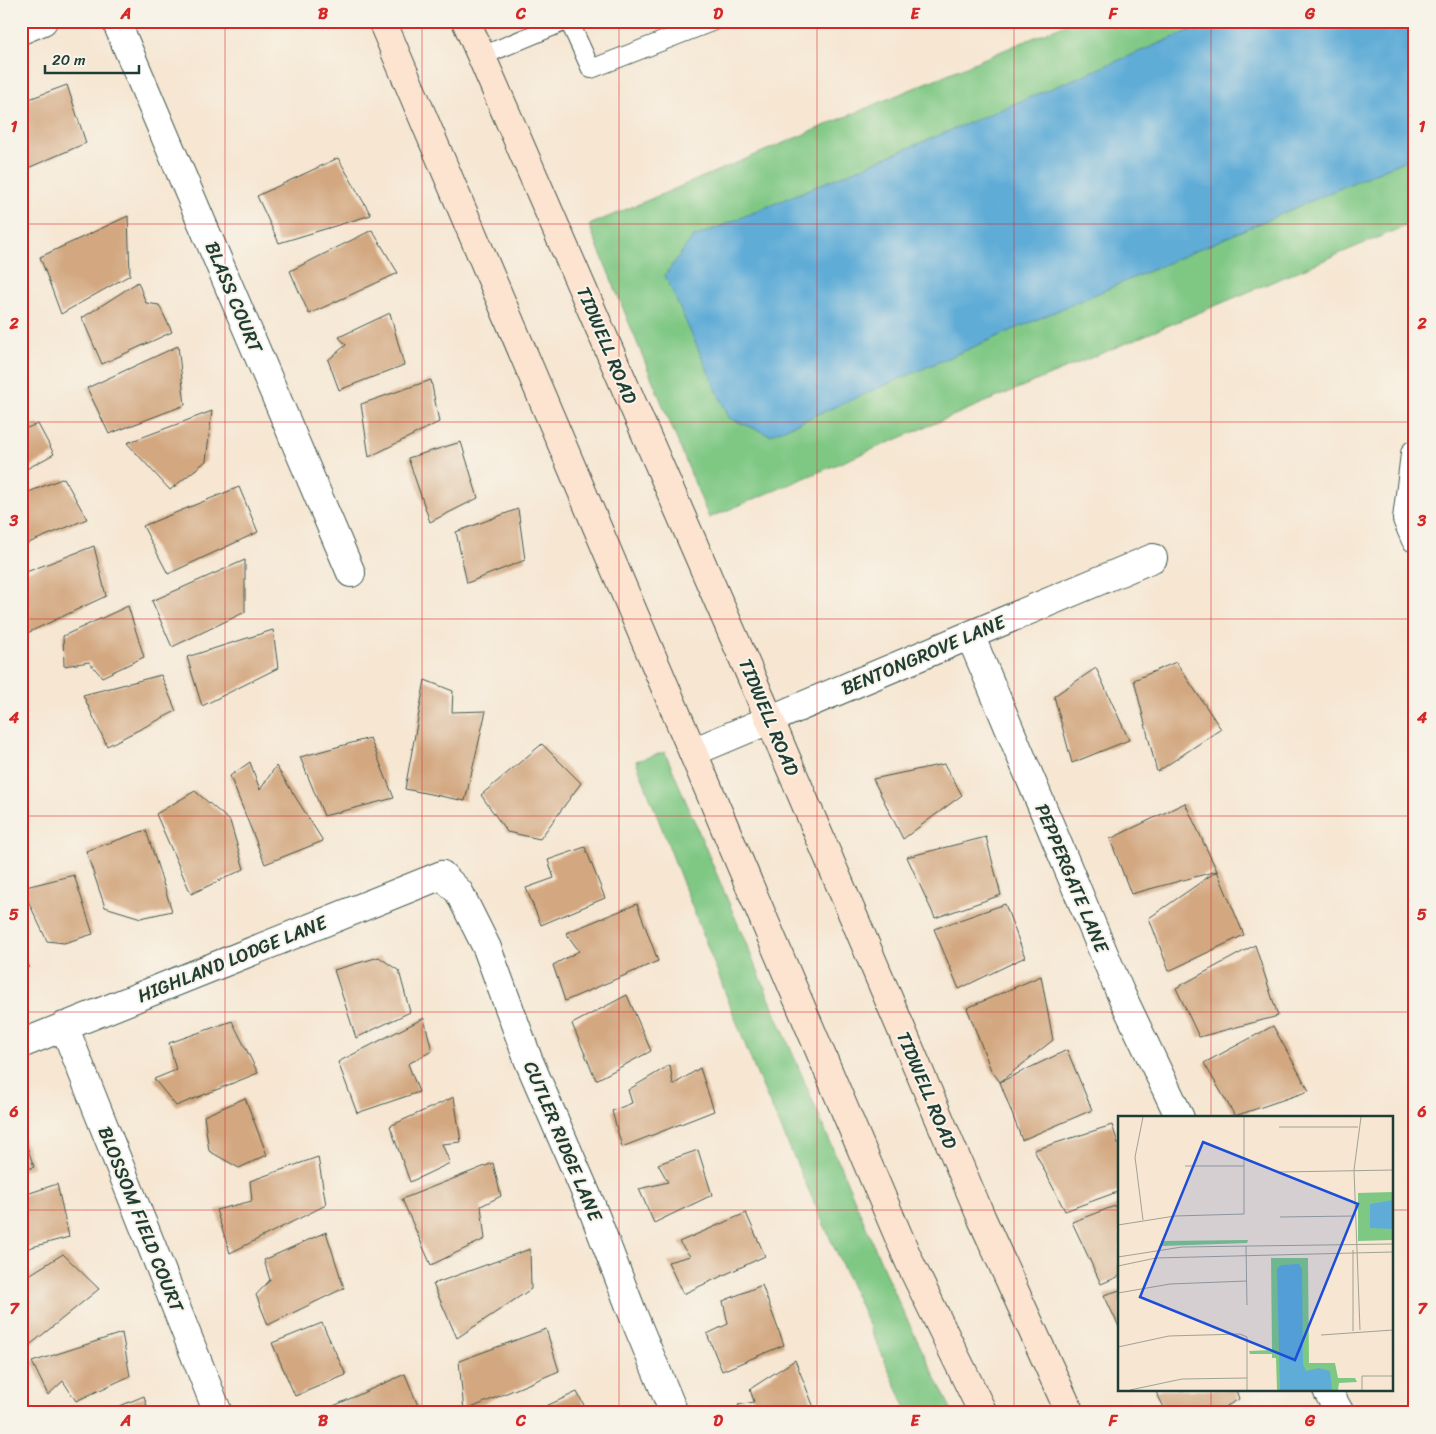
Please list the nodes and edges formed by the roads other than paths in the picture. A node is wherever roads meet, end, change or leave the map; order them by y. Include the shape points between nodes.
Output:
1 (42, 21) edge
2 (116, 21) edge
3 (382, 21) edge
4 (466, 21) edge
5 (568, 21) edge
6 (714, 21) edge
7 (21, 30) edge
8 (482, 56) junction
9 (1415, 454) edge
10 (1415, 538) edge
11 (1153, 558) dead end
12 (351, 573) dead end
13 (970, 635) junction
14 (770, 720) junction
15 (692, 752) junction
16 (442, 875) joint
17 (64, 1026) junction
18 (21, 1044) edge
19 (1179, 1116) edge
20 (1327, 1392) edge
21 (218, 1413) edge
22 (674, 1413) edge
23 (983, 1413) edge
24 (1070, 1413) edge
25 (1340, 1413) edge

1 - 7 street
2 - 12 street, BLASS COURT
3 - 15 main road
4 - 8 main road, TIDWELL ROAD
5 - 6 lane via 591,69
5 - 8 lane
8 - 14 main road, TIDWELL ROAD
9 - 10 street via 1407,519
11 - 13 street, BENTONGROVE LANE
13 - 14 street, BENTONGROVE LANE
13 - 19 street, PEPPERGATE LANE via 1120,992
14 - 15 street, BENTONGROVE LANE
14 - 24 main road, TIDWELL ROAD via 982,1219
15 - 23 main road via 909,1261
16 - 17 street, HIGHLAND LODGE LANE
16 - 22 street, CUTLER RIDGE LANE via 460,892 487,948 528,1059 591,1205
17 - 18 street, HIGHLAND LODGE LANE
17 - 21 street, BLOSSOM FIELD COURT
20 - 25 street

